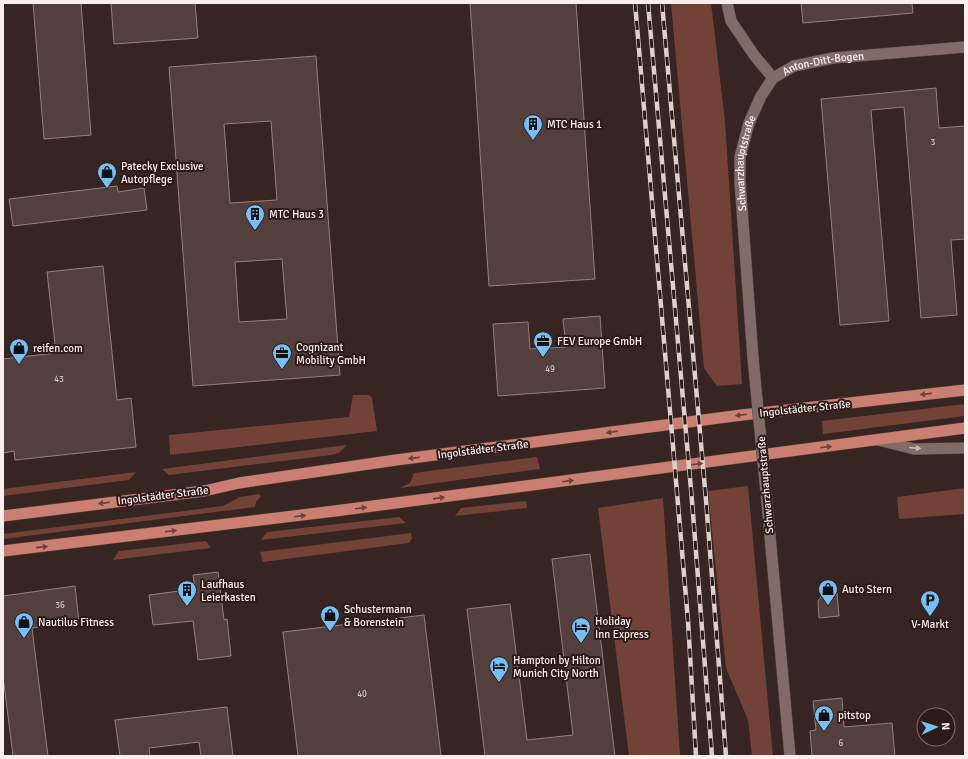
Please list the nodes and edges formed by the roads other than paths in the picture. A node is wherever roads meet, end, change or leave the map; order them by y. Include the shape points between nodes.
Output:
1 (727, 3) edge
2 (965, 46) edge
3 (773, 78) junction
4 (965, 390) edge
5 (965, 428) edge
6 (877, 440) junction
7 (965, 448) edge
8 (3, 516) edge
9 (3, 551) edge
10 (790, 756) edge

1 - 3 street, Anton-Ditt-Bogen via 731,21 754,56
2 - 3 street, Anton-Ditt-Bogen via 833,58 794,66
3 - 10 street, Schwarzhauptstraße, bridge via 761,96 749,123 740,157 740,182 753,358
4 -> 8 main road, Ingolstädter Straße via 742,415 396,460 239,483 204,491
5 - 6 main road
6 -> 7 street via 914,449
9 -> 6 main road via 320,513

